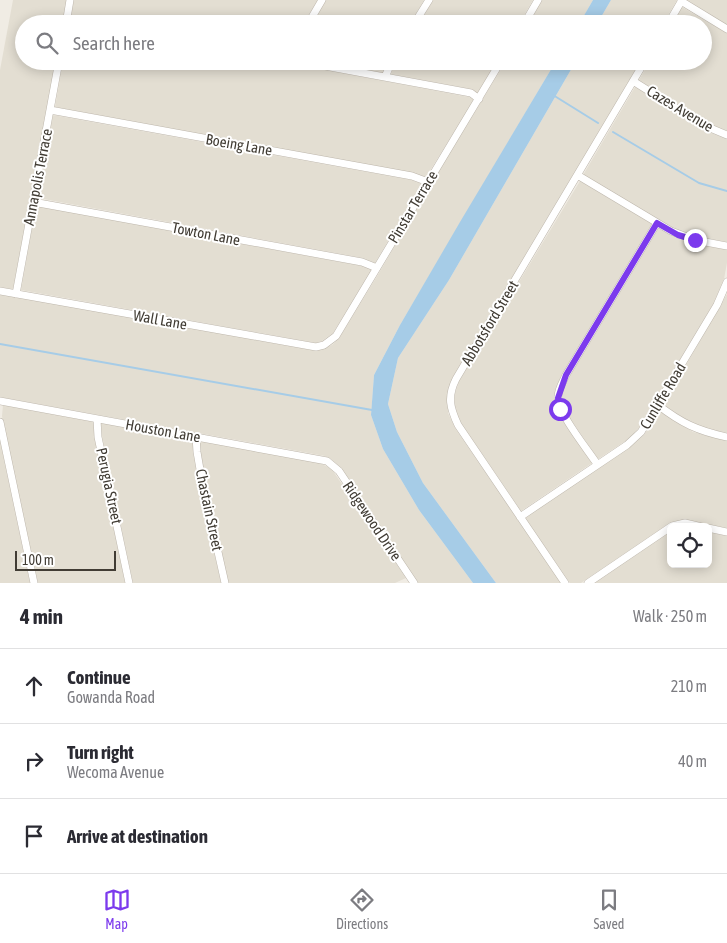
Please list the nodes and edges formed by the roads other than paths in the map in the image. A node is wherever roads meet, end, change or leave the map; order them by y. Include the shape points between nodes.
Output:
1 (70, 0) edge
2 (322, 0) edge
3 (428, 0) edge
4 (538, 0) edge
5 (681, 1) edge
6 (68, 15) edge
7 (313, 15) edge
8 (419, 15) edge
9 (529, 15) edge
10 (673, 15) edge
11 (704, 15) edge
12 (712, 20) edge
13 (727, 29) edge
14 (57, 70) edge
15 (347, 70) edge
16 (388, 70) edge
17 (496, 70) edge
18 (640, 70) edge
19 (385, 77) junction
20 (633, 81) junction
21 (479, 99) junction
22 (50, 110) junction
23 (727, 135) edge
24 (578, 176) junction
25 (428, 182) junction
26 (33, 202) junction
27 (657, 223) junction
28 (727, 246) edge
29 (377, 268) junction
30 (727, 282) edge
31 (0, 291) edge
32 (16, 294) junction
33 (319, 346) joint
34 (0, 402) edge
35 (658, 406) junction
36 (97, 419) junction
37 (0, 422) edge
38 (196, 436) junction
39 (727, 437) edge
40 (327, 461) joint
41 (597, 464) junction
42 (520, 517) junction
43 (667, 529) edge
44 (712, 529) edge
45 (727, 532) edge
46 (410, 582) edge
47 (34, 583) edge
48 (129, 583) edge
49 (225, 583) edge
50 (565, 583) edge
51 (588, 583) edge

1 - 6 street
2 - 7 street
3 - 8 street
4 - 9 street
5 - 10 street
5 - 11 street
12 - 13 street
14 - 22 street, Annapolis Terrace
15 - 19 street
16 - 19 street
17 - 21 street, Pinstar Terrace
18 - 20 street, Abbotsford Street
19 - 21 street via 470,93
20 - 23 street, Cazes Avenue
20 - 24 street, Abbotsford Street
21 - 25 street, Pinstar Terrace
22 - 25 street, Boeing Lane via 412,176
22 - 26 street, Annapolis Terrace
24 - 27 street
24 - 42 street, Abbotsford Street via 451,391 451,411 458,425
25 - 29 street, Pinstar Terrace
26 - 29 street, Towton Lane via 362,262
26 - 32 street, Annapolis Terrace
27 - 28 street via 685,237
27 - 41 street via 559,391 560,409
29 - 33 street, Pinstar Terrace via 336,336
30 - 35 street, Cunliffe Road
31 - 32 street, Wall Lane
32 - 33 street, Wall Lane
34 - 36 street, Houston Lane
35 - 39 street via 694,428
35 - 41 street, Cunliffe Road via 636,437
36 - 38 street, Houston Lane
36 - 48 street, Perugia Street
37 - 47 street
38 - 40 street, Houston Lane
38 - 49 street, Chastain Street via 196,452
40 - 46 street, Ridgewood Drive via 339,472
41 - 42 street, Cunliffe Road
42 - 50 street, Abbotsford Street
43 - 51 street
44 - 45 street

